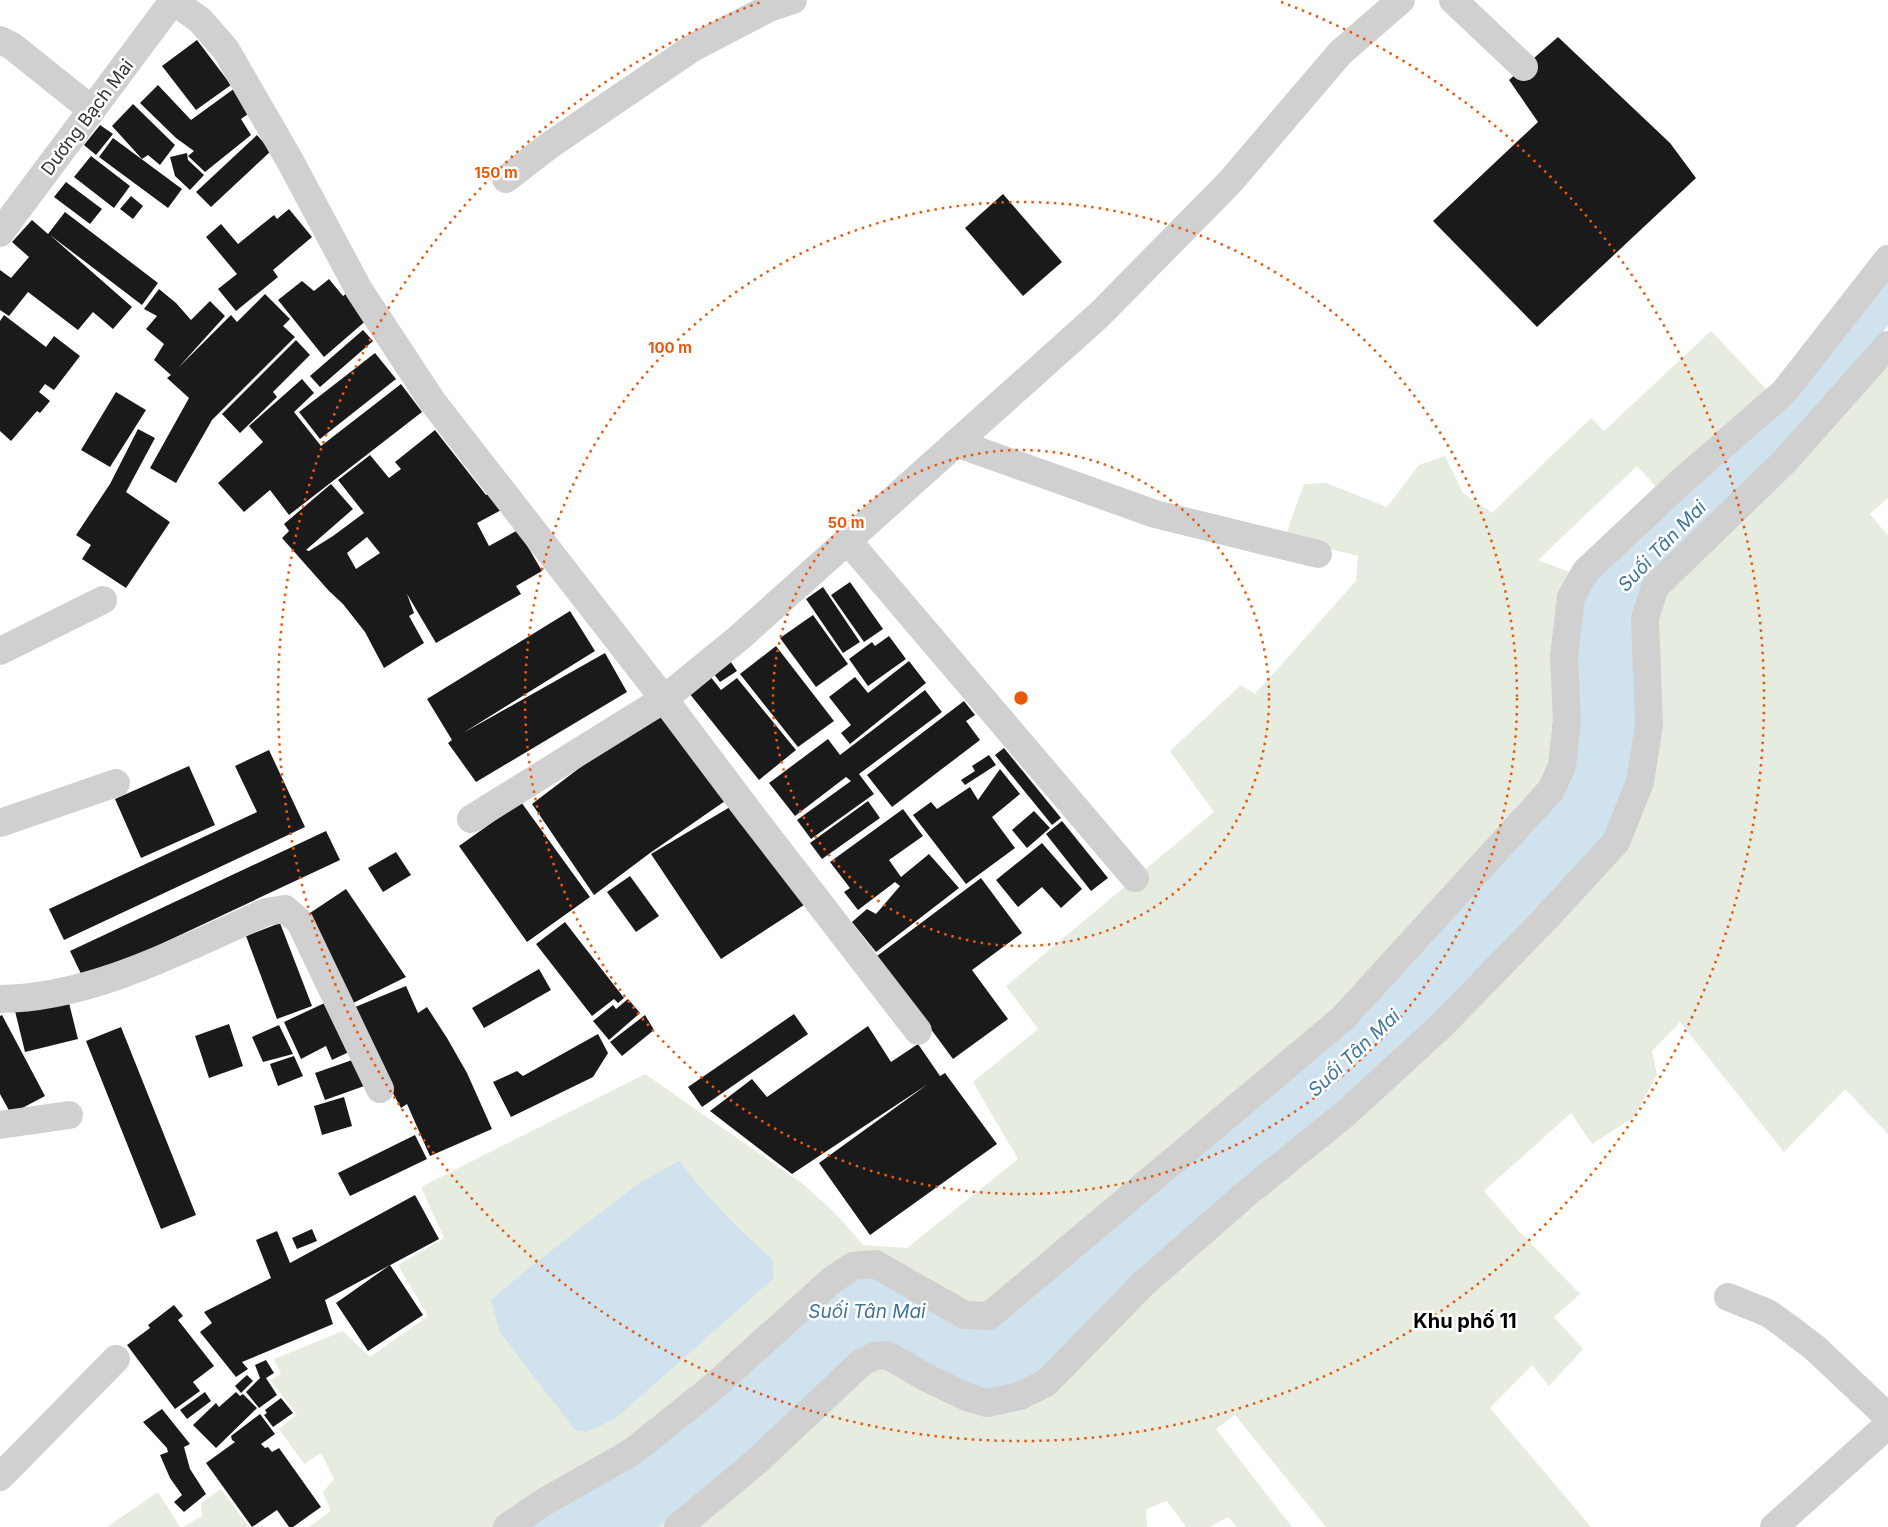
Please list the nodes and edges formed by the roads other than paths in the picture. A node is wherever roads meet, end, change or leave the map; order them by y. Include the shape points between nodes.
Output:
1 (793, 0) edge
2 (1401, 0) edge
3 (1453, 0) edge
4 (173, 1) edge
5 (0, 40) edge
6 (1524, 67) dead end
7 (92, 110) junction
8 (506, 179) dead end
9 (0, 233) edge
10 (1888, 259) edge
11 (1888, 345) edge
12 (956, 443) junction
13 (848, 541) junction
14 (1318, 554) dead end
15 (103, 600) dead end
16 (0, 651) edge
17 (664, 699) junction
18 (116, 783) dead end
19 (471, 819) dead end
20 (0, 823) edge
21 (1135, 878) dead end
22 (0, 1000) edge
23 (918, 1031) dead end
24 (380, 1089) dead end
25 (69, 1116) dead end
26 (0, 1125) edge
27 (1728, 1297) dead end
28 (116, 1359) dead end
29 (1888, 1417) edge
30 (1888, 1425) edge
31 (0, 1477) edge
32 (507, 1527) edge
33 (678, 1527) edge
34 (1774, 1527) edge

1 - 8 street via 769,8 694,47 550,145
2 - 12 street via 1340,53 1230,182 1099,315
3 - 6 street
4 - 7 street, Dương Bạch Mai
4 - 17 street via 200,20 226,50 359,290 432,401
5 - 7 street
7 - 9 street, Dương Bạch Mai
10 - 32 street via 1784,392 1684,479 1586,571 1571,597 1564,657 1566,729 1562,766 1551,790 1342,1018 989,1316 965,1315 875,1264 853,1266 832,1280 712,1388 632,1452
11 - 33 street via 1785,461 1655,587 1645,618 1649,725 1640,782 1616,842 1442,1025 1345,1114 1247,1193 1144,1283 1046,1383 1020,1396 987,1403 929,1379 886,1354 875,1356 862,1362 756,1462
12 - 13 street
12 - 14 street via 1155,514
13 - 17 street via 740,638
13 - 21 street
15 - 16 street
17 - 19 street
17 - 23 street
18 - 20 street
22 - 24 street via 78,988 149,964 266,912 285,909 300,922
25 - 26 street
27 - 29 street via 1768,1313 1815,1348
28 - 31 street
30 - 34 street

